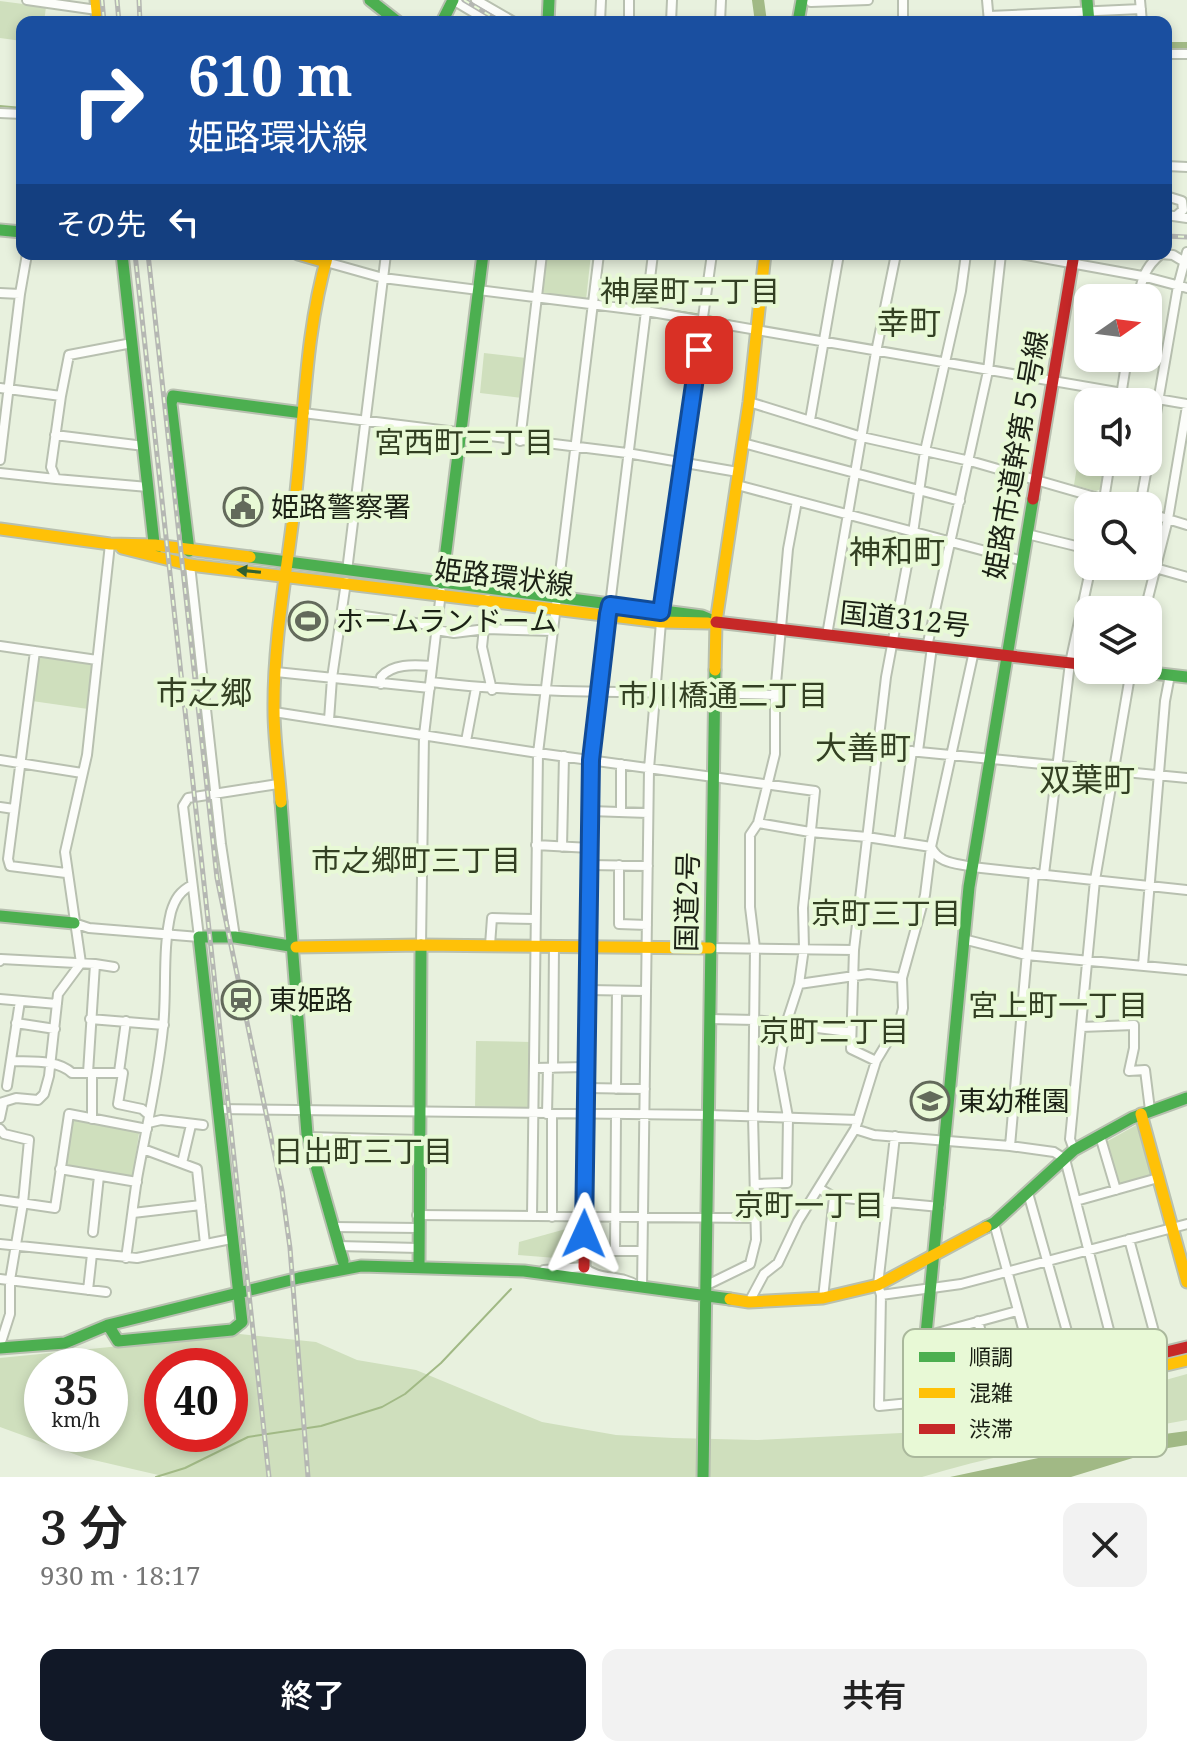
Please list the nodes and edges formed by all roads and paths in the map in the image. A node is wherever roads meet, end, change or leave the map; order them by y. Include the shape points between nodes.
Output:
1 (27, 0) edge
2 (370, 0) edge
3 (453, 0) edge
4 (476, 0) edge
5 (868, 0) edge
6 (808, 1) edge
7 (1141, 5) edge
8 (97, 11) edge
9 (1088, 11) edge
10 (390, 16) edge
11 (480, 16) edge
12 (504, 16) edge
13 (1026, 16) edge
14 (1172, 198) edge
15 (1172, 216) edge
16 (1176, 216) junction
17 (1187, 218) edge
18 (1185, 257) edge
19 (26, 260) edge
20 (123, 260) edge
21 (326, 260) edge
22 (333, 260) edge
23 (385, 260) edge
24 (482, 260) edge
25 (541, 260) edge
26 (598, 260) edge
27 (652, 260) edge
28 (711, 260) edge
29 (764, 260) edge
30 (773, 260) edge
31 (838, 260) edge
32 (895, 260) edge
33 (965, 260) edge
34 (1000, 260) edge
35 (1074, 260) edge
36 (1078, 260) edge
37 (1153, 260) edge
38 (1142, 276) junction
39 (383, 278) junction
40 (1141, 284) edge
41 (1182, 287) edge
42 (479, 289) junction
43 (0, 293) edge
44 (20, 294) junction
45 (537, 298) junction
46 (593, 305) junction
47 (646, 311) junction
48 (703, 322) junction
49 (758, 331) junction
50 (825, 342) junction
51 (132, 343) junction
52 (876, 352) junction
53 (945, 364) junction
54 (988, 371) junction
55 (1053, 382) junction
56 (1078, 388) edge
57 (1160, 388) edge
58 (4, 389) edge
59 (61, 396) junction
60 (1162, 400) edge
61 (749, 402) junction
62 (1187, 405) edge
63 (303, 413) junction
64 (810, 420) junction
65 (367, 422) junction
66 (461, 433) junction
67 (55, 435) junction
68 (862, 437) junction
69 (520, 441) junction
70 (743, 443) junction
71 (144, 446) junction
72 (574, 447) junction
73 (925, 451) junction
74 (627, 453) junction
75 (0, 460) edge
76 (970, 461) junction
77 (682, 463) junction
78 (738, 472) junction
79 (0, 473) edge
80 (856, 473) junction
81 (56, 479) junction
82 (1037, 480) junction
83 (1175, 481) junction
84 (1187, 482) edge
85 (737, 485) junction
86 (148, 487) junction
87 (918, 490) junction
88 (1074, 493) edge
89 (797, 501) junction
90 (960, 501) junction
91 (849, 515) junction
92 (1162, 517) edge
93 (1168, 519) junction
94 (1187, 525) edge
95 (0, 529) edge
96 (913, 533) junction
97 (1027, 534) junction
98 (1162, 537) edge
99 (950, 543) junction
100 (110, 544) junction
101 (1074, 546) edge
102 (155, 551) junction
103 (189, 551) junction
104 (1023, 561) junction
105 (190, 565) junction
106 (288, 568) junction
107 (1162, 570) edge
108 (347, 577) junction
109 (1187, 577) edge
110 (1088, 580) edge
111 (441, 588) junction
112 (487, 599) junction
113 (556, 603) junction
114 (609, 610) junction
115 (342, 613) junction
116 (661, 617) junction
117 (716, 622) junction
118 (437, 628) junction
119 (486, 629) junction
120 (781, 630) junction
121 (553, 631) junction
122 (827, 635) junction
123 (892, 643) junction
124 (0, 646) edge
125 (930, 647) junction
126 (35, 651) junction
127 (974, 651) junction
128 (1007, 654) junction
129 (97, 660) junction
130 (1070, 663) junction
131 (1074, 663) edge
132 (432, 666) junction
133 (276, 672) junction
134 (1162, 674) edge
135 (1170, 675) junction
136 (1187, 677) edge
137 (332, 678) junction
138 (381, 684) junction
139 (1127, 684) edge
140 (430, 685) junction
141 (476, 688) junction
142 (492, 690) junction
143 (599, 691) junction
144 (545, 692) junction
145 (655, 692) junction
146 (715, 692) junction
147 (775, 695) junction
148 (274, 712) junction
149 (329, 720) junction
150 (424, 735) junction
151 (466, 741) junction
152 (878, 748) junction
153 (915, 751) junction
154 (538, 753) junction
155 (949, 754) junction
156 (564, 756) junction
157 (990, 758) junction
158 (0, 760) edge
159 (591, 760) junction
160 (20, 763) junction
161 (621, 764) junction
162 (1056, 764) junction
163 (649, 769) junction
164 (1115, 770) junction
165 (82, 773) junction
166 (713, 775) junction
167 (1159, 775) junction
168 (1187, 778) edge
169 (767, 783) junction
170 (278, 784) junction
171 (216, 792) junction
172 (0, 807) edge
173 (14, 809) junction
174 (590, 811) junction
175 (621, 812) junction
176 (648, 813) junction
177 (758, 823) junction
178 (810, 832) junction
179 (867, 837) junction
180 (899, 842) junction
181 (536, 845) junction
182 (562, 847) junction
183 (931, 847) junction
184 (590, 848) junction
185 (590, 865) junction
186 (619, 865) junction
187 (648, 866) junction
188 (972, 867) junction
189 (66, 873) junction
190 (1039, 873) junction
191 (1095, 880) junction
192 (192, 885) junction
193 (1150, 885) junction
194 (1187, 890) edge
195 (0, 916) edge
196 (534, 919) junction
197 (74, 923) junction
198 (647, 925) junction
199 (169, 935) junction
200 (199, 937) junction
201 (235, 937) junction
202 (963, 939) junction
203 (421, 945) junction
204 (490, 945) junction
205 (535, 946) junction
206 (554, 946) junction
207 (588, 946) junction
208 (292, 947) junction
209 (647, 947) junction
210 (710, 948) junction
211 (755, 948) junction
212 (804, 948) junction
213 (854, 950) junction
214 (1026, 955) junction
215 (0, 961) edge
216 (1088, 961) junction
217 (81, 963) junction
218 (95, 964) junction
219 (1143, 965) junction
220 (114, 967) dead end
221 (1187, 970) edge
222 (853, 976) junction
223 (902, 978) junction
224 (799, 984) junction
225 (588, 990) junction
226 (617, 991) junction
227 (646, 991) junction
228 (0, 999) edge
229 (20, 1001) junction
230 (57, 1004) junction
231 (90, 1019) junction
232 (710, 1019) junction
233 (755, 1020) junction
234 (126, 1021) junction
235 (16, 1023) junction
236 (786, 1024) junction
237 (164, 1025) junction
238 (1081, 1027) junction
239 (55, 1029) junction
240 (849, 1032) junction
241 (11, 1061) junction
242 (876, 1061) junction
243 (50, 1064) junction
244 (586, 1067) junction
245 (534, 1068) junction
246 (550, 1068) junction
247 (119, 1072) junction
248 (90, 1073) junction
249 (7, 1086) dead end
250 (587, 1088) junction
251 (616, 1089) junction
252 (645, 1089) junction
253 (1187, 1098) edge
254 (1, 1104) edge
255 (218, 1109) junction
256 (305, 1110) junction
257 (419, 1112) junction
258 (1146, 1112) junction
259 (532, 1114) junction
260 (550, 1114) junction
261 (587, 1115) junction
262 (616, 1115) junction
263 (645, 1115) junction
264 (709, 1115) junction
265 (753, 1116) junction
266 (788, 1117) junction
267 (0, 1118) edge
268 (92, 1119) junction
269 (148, 1122) junction
270 (191, 1125) junction
271 (203, 1125) dead end
272 (857, 1125) junction
273 (0, 1129) edge
274 (895, 1136) junction
275 (1100, 1136) junction
276 (308, 1137) junction
277 (418, 1140) junction
278 (943, 1142) junction
279 (1010, 1146) junction
280 (143, 1149) junction
281 (1074, 1150) junction
282 (1065, 1159) junction
283 (182, 1163) junction
284 (60, 1169) junction
285 (99, 1176) junction
286 (1158, 1178) junction
287 (137, 1182) junction
288 (756, 1184) junction
289 (820, 1189) junction
290 (1116, 1190) junction
291 (1028, 1193) junction
292 (834, 1197) junction
293 (0, 1200) edge
294 (1076, 1201) junction
295 (889, 1202) junction
296 (23, 1203) junction
297 (201, 1205) junction
298 (940, 1207) junction
299 (133, 1213) junction
300 (532, 1216) junction
301 (552, 1217) junction
302 (584, 1217) junction
303 (615, 1217) junction
304 (643, 1218) junction
305 (707, 1218) junction
306 (756, 1218) junction
307 (417, 1221) junction
308 (994, 1223) junction
309 (1187, 1224) edge
310 (333, 1227) junction
311 (1172, 1227) junction
312 (93, 1232) dead end
313 (231, 1239) junction
314 (1129, 1239) junction
315 (0, 1244) edge
316 (205, 1244) junction
317 (16, 1246) junction
318 (338, 1246) junction
319 (418, 1248) junction
320 (1088, 1250) junction
321 (584, 1251) junction
322 (615, 1251) junction
323 (642, 1251) junction
324 (92, 1254) junction
325 (935, 1255) junction
326 (126, 1258) junction
327 (343, 1261) dead end
328 (1049, 1261) junction
329 (419, 1266) junction
330 (584, 1267) junction
331 (524, 1271) junction
332 (1006, 1273) junction
333 (0, 1279) edge
334 (10, 1280) junction
335 (1187, 1282) edge
336 (642, 1288) junction
337 (88, 1290) junction
338 (880, 1290) junction
339 (930, 1290) junction
340 (707, 1291) junction
341 (106, 1292) dead end
342 (239, 1293) junction
343 (823, 1298) junction
344 (749, 1302) junction
345 (1017, 1311) junction
346 (978, 1321) junction
347 (108, 1325) junction
348 (927, 1329) edge
349 (950, 1329) edge
350 (980, 1329) edge
351 (1022, 1329) edge
352 (1067, 1329) edge
353 (1109, 1329) edge
354 (1153, 1329) edge
355 (0, 1339) edge
356 (1187, 1347) edge
357 (0, 1348) edge
358 (1167, 1352) edge
359 (1187, 1360) edge
360 (1167, 1365) edge
361 (903, 1404) edge
362 (703, 1477) edge

1 - 8 street
2 - 10 main road
3 - 11 street
4 - 12 street
5 - 6 street
7 - 9 street
9 - 13 street
14 - 16 street via 1182,201 1183,210
15 - 16 street
16 - 17 street
18 - 41 street
19 - 44 street
20 - 51 main road
21 - 63 main road
22 - 39 street
23 - 39 street
24 - 42 main road
25 - 45 street
26 - 46 street
27 - 47 street
28 - 48 street
29 - 49 main road, 国道2号
30 - 49 main road, 国道2号 via 765,321
31 - 50 street
32 - 52 street
33 - 53 street
34 - 54 street
35 - 55 main road, 姫路市道幹第５号線
36 - 38 street
37 - 38 street
38 - 40 street
38 - 41 street
39 - 42 street
39 - 65 street
41 - 57 street
42 - 45 street
42 - 66 main road
43 - 44 street
44 - 58 street
45 - 46 street
45 - 69 street
46 - 47 street
46 - 72 street
47 - 48 street
47 - 74 street
48 - 49 street
48 - 77 street
49 - 50 street
49 - 61 main road, 国道2号
50 - 52 street
50 - 64 street
51 - 59 street via 69,355
51 - 71 main road
52 - 53 street
52 - 68 street
53 - 54 street
53 - 73 street
54 - 55 street
54 - 76 street
55 - 56 street
55 - 82 main road, 姫路市道幹第５号線
58 - 59 street
58 - 75 street
59 - 67 street
60 - 62 street
61 - 64 street
61 - 70 main road, 国道2号
62 - 83 street
63 - 65 street
63 - 103 main road via 173,396
63 - 106 main road
64 - 68 street
65 - 66 street
65 - 108 street
66 - 69 street
66 - 111 main road
67 - 71 street
67 - 81 street via 51,467
68 - 73 street
68 - 80 street
69 - 72 street
70 - 78 main road, 国道2号
70 - 80 street
71 - 86 main road
72 - 74 street
72 - 113 street
73 - 76 street
73 - 87 street
74 - 77 street
74 - 114 street
76 - 82 street
76 - 90 street
77 - 78 street
77 - 116 street
78 - 85 main road, 国道2号
79 - 81 street
80 - 87 street
80 - 91 street
81 - 86 street
82 - 88 street
82 - 97 main road, 姫路市道幹第５号線
83 - 84 street
83 - 93 street
85 - 89 street
85 - 117 main road, 国道2号
86 - 102 main road
87 - 90 street
87 - 96 street
89 - 91 street
89 - 120 street
90 - 99 street
91 - 96 street
91 - 122 street
92 - 93 street
93 - 94 street
93 - 98 street
95 - 100 main road, 姫路環状線
96 - 99 street
96 - 123 street
97 - 101 street
97 - 104 main road, 姫路市道幹第５号線
99 - 104 street
99 - 125 street
100 - 102 main road, 姫路環状線
100 - 129 street
102 - 103 main road, 姫路環状線
102 - 105 main road, 姫路環状線
103 - 106 main road, 姫路環状線
104 - 128 main road, 姫路市道幹第５号線
106 -> 105 main road, 姫路環状線
105 - 171 street
106 - 108 main road, 姫路環状線
106 - 133 main road
107 - 109 street
108 - 111 main road, 姫路環状線
108 - 115 street
110 - 130 street
111 - 112 main road, 姫路環状線
111 - 113 main road, 姫路環状線
111 - 118 street
112 - 113 main road, 姫路環状線
112 - 119 street
113 - 114 main road, 姫路環状線
113 - 121 street
114 - 116 main road, 姫路環状線
114 - 143 main road
115 - 118 street
115 - 137 street
116 - 117 main road, 姫路環状線 via 702,616
116 - 145 street
117 - 120 main road, 国道312号
117 - 146 main road, 国道2号
118 - 119 street via 454,633
118 - 132 street
119 - 121 street
119 - 142 street via 482,647
120 - 122 main road, 国道312号
120 - 147 street
121 - 144 street
122 - 123 main road, 国道312号
123 - 125 main road, 国道312号
123 - 152 street
124 - 126 street
125 - 127 main road, 国道312号
125 - 153 street
126 - 129 street
126 - 160 street
127 - 128 main road, 国道312号
127 - 155 street
128 - 130 main road, 国道312号
128 - 157 main road, 姫路市道幹第５号線
129 - 165 street
130 - 131 main road, 国道312号
130 - 162 street
132 - 138 street via 409,664 386,672
132 - 140 street
133 - 137 street
133 - 148 main road
134 - 135 main road
135 - 136 main road
135 - 167 street
137 - 138 street
137 - 149 street
138 - 140 street
139 - 164 street
140 - 141 street
140 - 150 street
141 - 142 street
141 - 151 street
142 - 144 street
143 - 144 street
143 - 145 street
143 - 159 main road
144 - 154 street
145 - 146 street
145 - 163 street
146 - 147 street
146 - 166 main road, 国道2号
147 - 169 street via 775,754
148 - 149 street
148 - 170 main road
149 - 150 street
150 - 151 street
150 - 203 street
151 - 154 street
152 - 153 street
152 - 179 street
153 - 155 street
153 - 180 street
154 - 156 street
154 - 181 street
155 - 157 street
155 - 183 street
156 - 159 street
156 - 182 street
157 - 162 street
157 - 188 main road, 姫路市道幹第５号線
158 - 160 street
159 - 161 street
159 - 174 main road
160 - 165 street
160 - 173 street
161 - 163 street
161 - 175 street
162 - 164 street
162 - 190 street
163 - 166 street
163 - 176 street
164 - 167 street
164 - 191 street
165 - 189 street via 65,852
166 - 169 street
166 - 210 main road, 国道2号
167 - 168 street
167 - 193 street
169 - 177 street
169 - 178 street via 815,791
170 - 171 street
170 - 208 main road
171 - 192 street via 188,798 183,806
171 - 201 street
172 - 173 street
173 - 189 street via 10,866
174 - 175 street
174 - 184 main road
175 - 176 street
176 - 187 street
177 - 178 street
177 - 211 street via 750,835
178 - 179 street
178 - 212 street
179 - 180 street
179 - 213 street
180 - 183 street
181 - 182 street
181 - 196 street
182 - 184 street
183 - 188 street via 944,861
183 - 223 street via 925,895
184 - 185 main road
185 - 186 street
185 - 207 main road
186 - 187 street
186 - 198 street via 619,924
187 - 198 street
188 - 190 street
188 - 202 main road, 姫路市道幹第５号線
189 - 197 street
190 - 191 street
190 - 214 street
191 - 193 street
191 - 216 street
192 - 199 street via 177,897
192 - 200 street
193 - 194 street
193 - 219 street
195 - 197 main road
196 - 204 street via 492,918
196 - 205 street
197 - 199 street
197 - 217 street
198 - 209 street
199 - 200 street
199 - 237 street
200 - 201 main road
200 - 255 main road
201 - 208 main road
202 - 214 street
202 - 278 main road, 姫路市道幹第５号線
203 - 204 main road
203 - 208 main road
203 - 257 main road
204 - 205 main road
205 - 206 main road
205 - 245 street
206 - 207 main road
206 - 246 street
207 - 209 main road
207 - 225 main road
208 - 256 main road
209 - 210 main road
209 - 227 street
210 - 211 street
210 - 232 main road, 国道2号
211 - 212 street
211 - 233 street
212 - 213 street
212 - 224 street
213 - 222 street
214 - 216 street
214 - 279 street
215 - 217 street
216 - 219 street
216 - 238 street
217 - 218 street
217 - 230 street via 58,994
218 - 220 street
218 - 231 street
219 - 221 street
222 - 223 street
222 - 224 street
222 - 240 street
223 - 242 street via 900,1021
224 - 236 street
225 - 226 street
225 - 244 main road
226 - 227 street
226 - 251 street
227 - 252 street
228 - 229 street
229 - 230 street
229 - 235 street
230 - 239 street
231 - 234 street
231 - 248 street
232 - 233 street
232 - 264 main road, 国道2号
233 - 236 street
233 - 265 street
234 - 237 street
234 - 247 street
235 - 239 street
235 - 241 street
236 - 240 street
236 - 266 street via 779,1068
237 - 269 street
238 - 258 street via 1134,1025 1129,1071 1145,1070
238 - 281 street via 1070,1139
239 - 243 street
240 - 242 street via 851,1049
241 - 243 street
241 - 249 street
242 - 272 street
243 - 248 street
243 - 254 street via 38,1100 16,1098
244 - 246 street
244 - 250 main road
245 - 246 street
245 - 259 street
246 - 260 street
247 - 248 street
247 - 269 street via 123,1073 118,1104 142,1109
248 - 268 street
250 - 251 street
250 - 261 main road
251 - 252 street
252 - 263 street
253 - 258 main road
254 - 267 street
255 - 256 street
255 - 313 main road
256 - 257 street
256 - 276 main road
257 - 259 street
257 - 277 main road
258 - 275 main road
258 - 286 main road
259 - 260 street
259 - 300 street
260 - 261 street
260 - 301 street
261 - 262 street
261 - 302 main road
262 - 263 street
262 - 303 street
263 - 264 street
263 - 304 street
264 - 265 street
264 - 305 main road, 国道2号
265 - 266 street
265 - 288 street
266 - 272 street
266 - 288 street via 787,1183
268 - 269 street
268 - 284 street via 69,1114
269 - 270 street
269 - 280 street
270 - 271 street
270 - 283 street
272 - 274 street via 874,1135
272 - 289 street
273 - 296 street via 29,1140
274 - 278 street
274 - 295 street
275 - 281 main road
275 - 290 street
276 - 277 street
276 - 310 main road
277 - 307 main road
278 - 279 street
278 - 298 main road, 姫路市道幹第５号線
279 - 282 street via 1054,1152
280 - 283 street
280 - 287 street
281 - 282 main road
282 - 291 main road
282 - 294 street
283 - 297 street via 197,1169
284 - 285 street
284 - 296 street via 55,1208
285 - 287 street
285 - 312 street
286 - 290 street
286 - 311 main road
287 - 299 street
288 - 306 street
289 - 292 street
289 - 344 street
290 - 294 street
291 - 308 main road
291 - 328 street
292 - 295 street
292 - 343 street
293 - 296 street
294 - 320 street
295 - 298 street
295 - 338 street
296 - 317 street
297 - 299 street
297 - 316 street
298 - 325 main road, 姫路市道幹第５号線
299 - 326 street
300 - 301 street
300 - 307 street
301 - 302 street
302 - 303 street
302 - 321 main road
303 - 304 street
303 - 322 street
304 - 305 street
304 - 323 street
305 - 306 street
305 - 340 main road, 国道2号
306 - 340 street via 750,1264
307 - 310 street
307 - 319 main road
308 - 325 main road
308 - 332 street
309 - 311 street
310 - 318 main road
311 - 314 street
311 - 335 main road
313 - 316 street
313 - 342 main road
314 - 320 street
314 - 354 street
315 - 317 street
316 - 326 street
317 - 324 street
317 - 334 street
318 - 319 street
318 - 327 main road
319 - 329 main road
320 - 328 street
320 - 353 street
321 - 322 street
321 - 330 main road
322 - 323 street
323 - 336 street
324 - 326 street
324 - 337 street
325 - 338 main road
325 - 339 main road, 姫路市道幹第５号線
328 - 332 street
328 - 352 street
329 - 331 main road
329 - 342 main road via 361,1266
330 - 331 street
330 - 336 street via 591,1274 629,1280
331 - 336 main road
332 - 339 street
332 - 345 street
333 - 334 street
334 - 337 street
334 - 355 street via 10,1314
336 - 340 main road
337 - 341 street
338 - 339 street
338 - 343 main road
338 - 361 street via 879,1406
339 - 348 main road, 姫路市道幹第５号線
340 - 344 main road
340 - 362 main road, 国道2号
342 - 347 main road
342 - 347 main road via 242,1322 232,1330 118,1341
343 - 344 main road
345 - 346 street
345 - 351 street
346 - 349 street
346 - 350 street
347 - 357 main road via 65,1343
356 - 358 main road
359 - 360 main road

